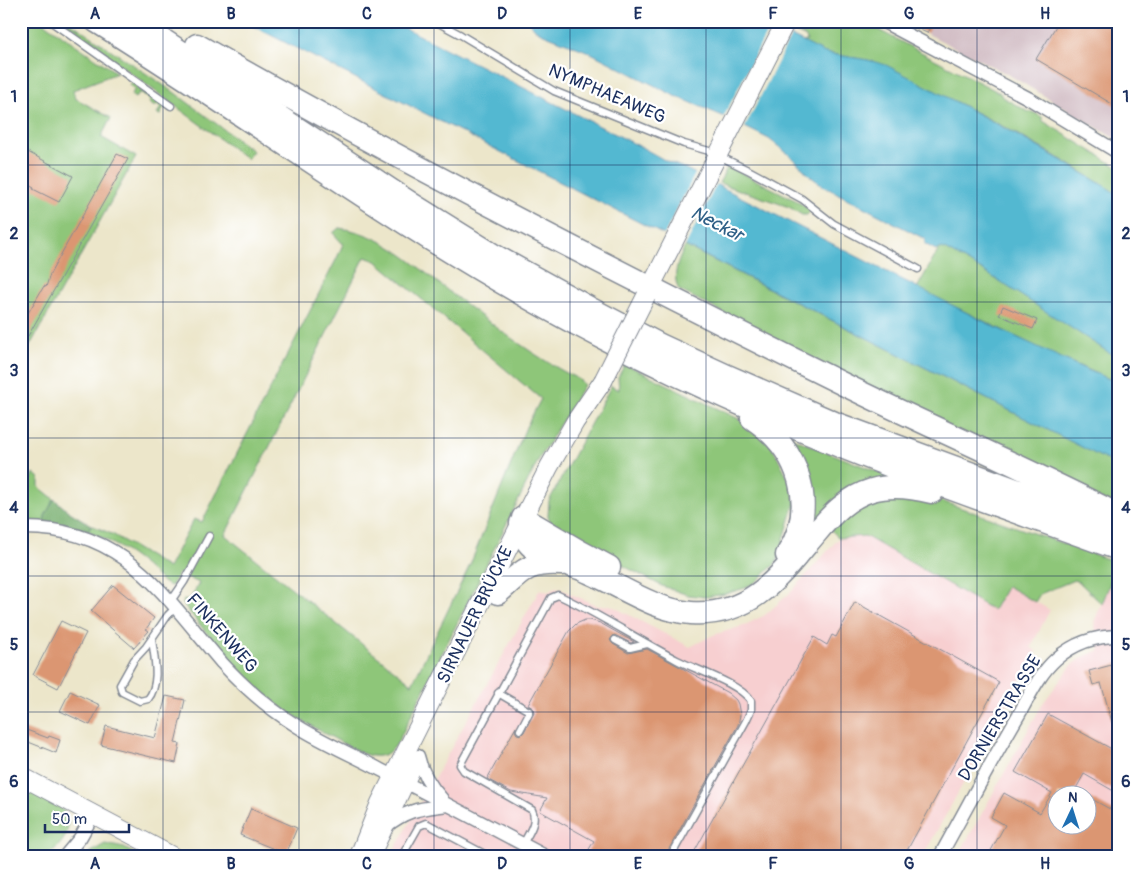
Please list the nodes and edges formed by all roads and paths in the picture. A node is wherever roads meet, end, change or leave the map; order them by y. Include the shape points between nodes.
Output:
1 (50, 21) edge
2 (96, 21) edge
3 (134, 21) edge
4 (155, 21) edge
5 (435, 21) edge
6 (786, 21) edge
7 (882, 21) edge
8 (171, 106) dead end
9 (1119, 153) edge
10 (723, 158) junction
11 (918, 269) dead end
12 (649, 292) junction
13 (719, 395) junction
14 (981, 499) junction
15 (1119, 516) edge
16 (526, 526) junction
17 (21, 528) edge
18 (1119, 528) edge
19 (209, 536) dead end
20 (1119, 549) edge
21 (567, 564) junction
22 (498, 593) junction
23 (174, 604) junction
24 (1119, 636) edge
25 (152, 639) junction
26 (614, 640) dead end
27 (647, 644) junction
28 (498, 693) junction
29 (520, 730) dead end
30 (418, 756) junction
31 (21, 776) edge
32 (399, 780) junction
33 (447, 805) junction
34 (93, 815) junction
35 (382, 829) junction
36 (523, 844) junction
37 (64, 856) edge
38 (172, 856) edge
39 (359, 856) edge
40 (371, 856) edge
41 (402, 856) edge
42 (488, 856) edge
43 (545, 856) edge
44 (671, 856) edge
45 (940, 856) edge

1 - 8 lane
2 - 13 highway via 400,221 490,276 586,330
3 - 18 highway via 496,256 660,345 837,424
4 - 12 highway via 352,132
5 - 10 lane, NYMPHAEAWEG via 554,91
6 - 10 main road, SIRNAUER BRÜCKE
7 - 9 street via 1028,98
10 - 11 lane, NYMPHAEAWEG via 796,195 834,224
10 - 12 main road, SIRNAUER BRÜCKE
12 - 15 highway
12 - 16 main road, SIRNAUER BRÜCKE, bridge via 603,382 562,443
13 - 14 highway via 827,442
13 - 16 highway via 760,423 783,446 795,468 802,492 802,516 795,540 778,567 754,588 732,597 708,601 673,598
14 - 20 highway
14 - 21 highway via 906,487 862,494 829,517 766,588 741,605 721,611 692,613 666,608
16 - 21 highway via 538,552
16 - 22 main road, SIRNAUER BRÜCKE
16 - 32 main road, SIRNAUER BRÜCKE
17 - 23 street, FINKENWEG via 64,532 102,545 138,568
19 - 23 lane
21 - 22 highway via 528,567
22 - 30 main road, SIRNAUER BRÜCKE
23 - 25 lane
23 - 32 street, FINKENWEG via 223,663 262,701 313,736
24 - 45 street, DORNIERSTRASSE via 1086,641 1050,664
25 - 25 lane via 134,660 120,685 122,692 140,701 148,699 154,684
26 - 27 lane via 630,648
27 - 28 lane via 578,605 558,595 552,596
27 - 44 lane via 743,692 752,704 746,722
28 - 29 lane via 529,712
28 - 36 lane via 460,765 480,781 532,810 534,822
30 - 32 main road, SIRNAUER BRÜCKE
30 - 33 street via 428,782
31 - 34 main road
32 - 33 street
32 - 35 main road, SIRNAUER BRÜCKE
32 - 39 main road, SIRNAUER BRÜCKE via 380,803
33 - 35 street via 413,810
33 - 36 street
34 - 37 street via 80,838
34 - 38 main road
35 - 40 main road, SIRNAUER BRÜCKE
36 - 43 street
41 - 42 lane via 419,826 426,823

